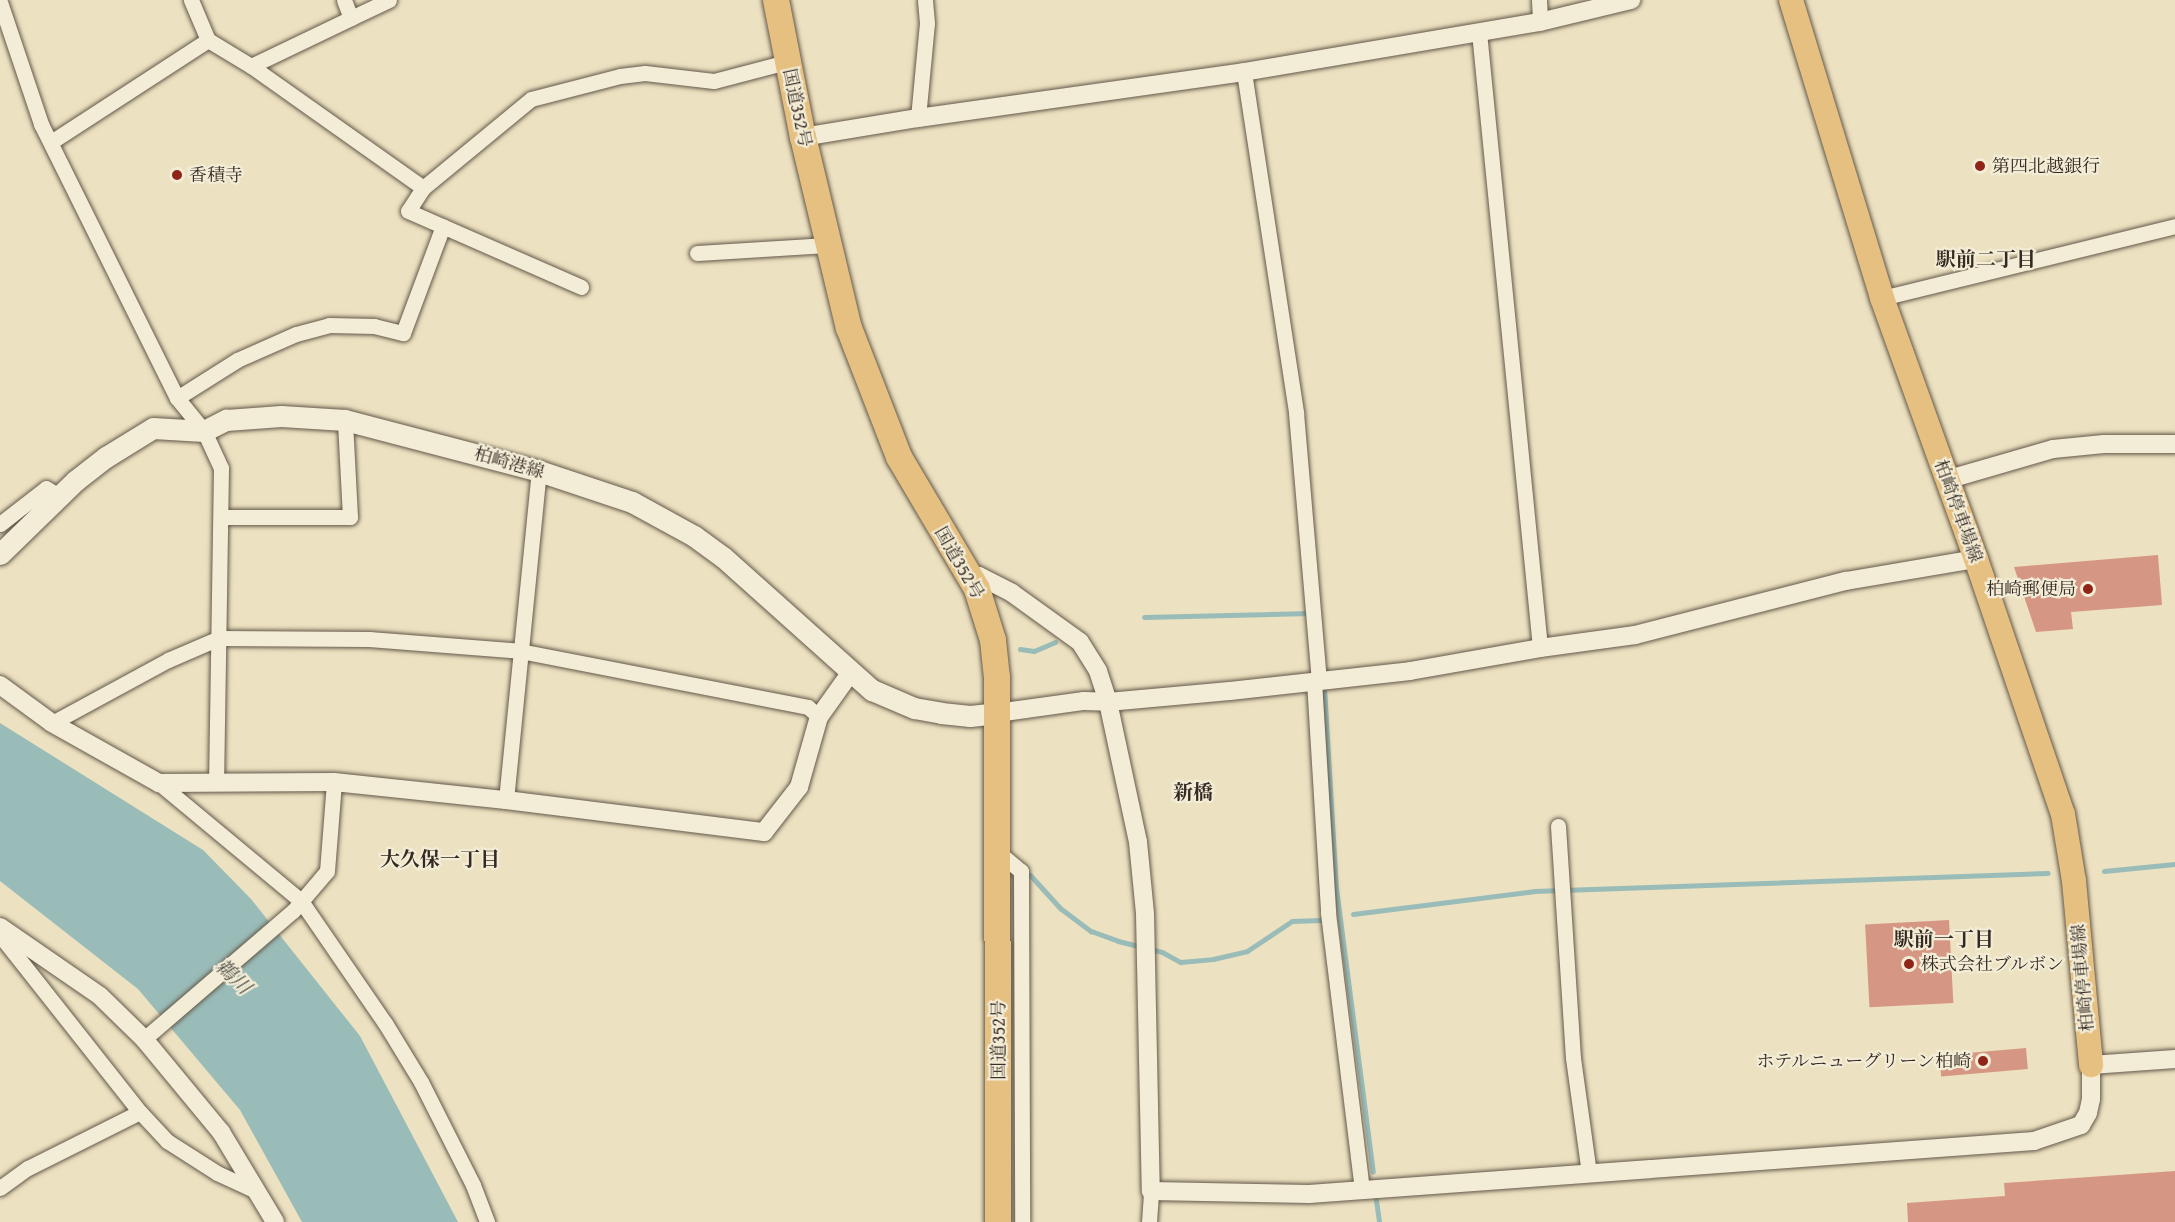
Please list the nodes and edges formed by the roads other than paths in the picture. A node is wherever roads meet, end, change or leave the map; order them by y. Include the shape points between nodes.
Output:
1 (191, 0) edge
2 (344, 0) edge
3 (389, 0) edge
4 (776, 0) edge
5 (925, 0) edge
6 (1539, 0) edge
7 (1631, 0) edge
8 (1791, 0) edge
9 (0, 2) edge
10 (351, 18) junction
11 (1540, 22) junction
12 (1479, 32) junction
13 (208, 40) junction
14 (787, 62) junction
15 (251, 66) junction
16 (1244, 72) junction
17 (918, 118) junction
18 (802, 137) junction
19 (51, 142) junction
20 (423, 188) junction
21 (443, 226) junction
22 (2175, 226) edge
23 (828, 245) junction
24 (697, 253) dead end
25 (581, 287) dead end
26 (1882, 298) junction
27 (177, 398) junction
28 (345, 420) junction
29 (204, 431) junction
30 (2175, 444) edge
31 (539, 471) junction
32 (1946, 480) junction
33 (59, 496) junction
34 (221, 517) junction
35 (0, 524) edge
36 (0, 554) edge
37 (1976, 559) junction
38 (969, 576) junction
39 (219, 638) junction
40 (1540, 648) junction
41 (520, 651) junction
42 (851, 672) junction
43 (1317, 680) junction
44 (0, 686) edge
45 (1108, 702) junction
46 (997, 713) junction
47 (819, 717) junction
48 (52, 723) junction
49 (334, 782) junction
50 (159, 783) junction
51 (216, 783) junction
52 (506, 800) junction
53 (1558, 826) dead end
54 (998, 852) junction
55 (297, 906) junction
56 (0, 927) edge
57 (0, 935) edge
58 (149, 1035) junction
59 (2175, 1059) edge
60 (2091, 1065) junction
61 (140, 1112) junction
62 (1588, 1173) junction
63 (0, 1188) edge
64 (1362, 1190) junction
65 (256, 1191) junction
66 (1151, 1191) junction
67 (275, 1222) edge
68 (487, 1222) edge
69 (998, 1222) edge
70 (1022, 1222) edge
71 (1149, 1222) edge

1 - 13 street
2 - 10 street
3 - 10 street
4 - 14 highway, 国道352号
5 - 17 street via 927,22
6 - 11 street
7 - 11 street
8 - 26 main road, 柏崎停車場線
9 - 19 street
10 - 15 street
11 - 12 street
12 - 16 street
12 - 40 street
13 - 15 street
13 - 19 street
14 - 18 highway, 国道352号
14 - 20 street via 714,81 645,73 620,76 531,99
15 - 20 street
16 - 17 street
16 - 43 street via 1296,413
17 - 18 street
18 - 23 highway, 国道352号
19 - 27 street
20 - 21 street via 408,211
21 - 25 street
21 - 27 street via 403,333 374,326 329,326 296,334 237,360
22 - 26 street
23 - 24 street
23 - 38 highway, 国道352号 via 849,328 899,457
26 - 32 main road, 柏崎停車場線
27 - 29 street
28 - 29 main road, 柏崎港線 via 281,416 226,420
28 - 31 main road, 柏崎港線
28 - 34 street via 350,517
29 - 33 main road, 柏崎港線 via 153,428 106,457
29 - 34 street via 221,468
30 - 32 street via 2052,449
31 - 41 street
31 - 42 main road, 柏崎港線 via 632,502 694,536 723,557
32 - 37 main road, 柏崎停車場線
33 - 35 street via 46,488
33 - 36 main road, 柏崎港線
34 - 39 street
37 - 40 street via 1846,581 1635,635
37 - 60 main road, 柏崎停車場線 via 2063,814 2074,881
38 - 45 street via 979,576 1012,593 1080,642 1098,671
38 - 46 highway, 国道352号 via 993,640
39 - 41 street via 369,639
39 - 48 street via 168,660
39 - 51 street
40 - 43 street via 1410,670
41 - 47 street via 808,707
41 - 52 street
42 - 46 main road, 柏崎港線 via 872,690 914,708 970,717
42 - 47 street
43 - 45 street
43 - 64 street via 1328,914
44 - 48 street
45 - 46 street via 1084,701
45 - 66 street via 1138,842 1145,914
46 - 54 highway, 国道352号
47 - 52 street via 799,787 764,832
48 - 50 street
49 - 51 street
49 - 52 street
49 - 55 street via 327,871
50 - 51 street
50 - 55 street
53 - 62 street via 1573,1058
54 - 69 highway, 国道352号
54 - 70 street via 1021,871
55 - 58 street
55 - 68 street via 385,1023 421,1082 473,1185
56 - 58 street
57 - 61 street
58 - 65 street via 221,1132
59 - 60 street
60 - 62 street via 2091,1099 2081,1125 2034,1141
61 - 63 street via 28,1168
61 - 65 street via 167,1141 217,1173
62 - 64 street
64 - 66 street via 1309,1194
65 - 67 street
66 - 71 street

